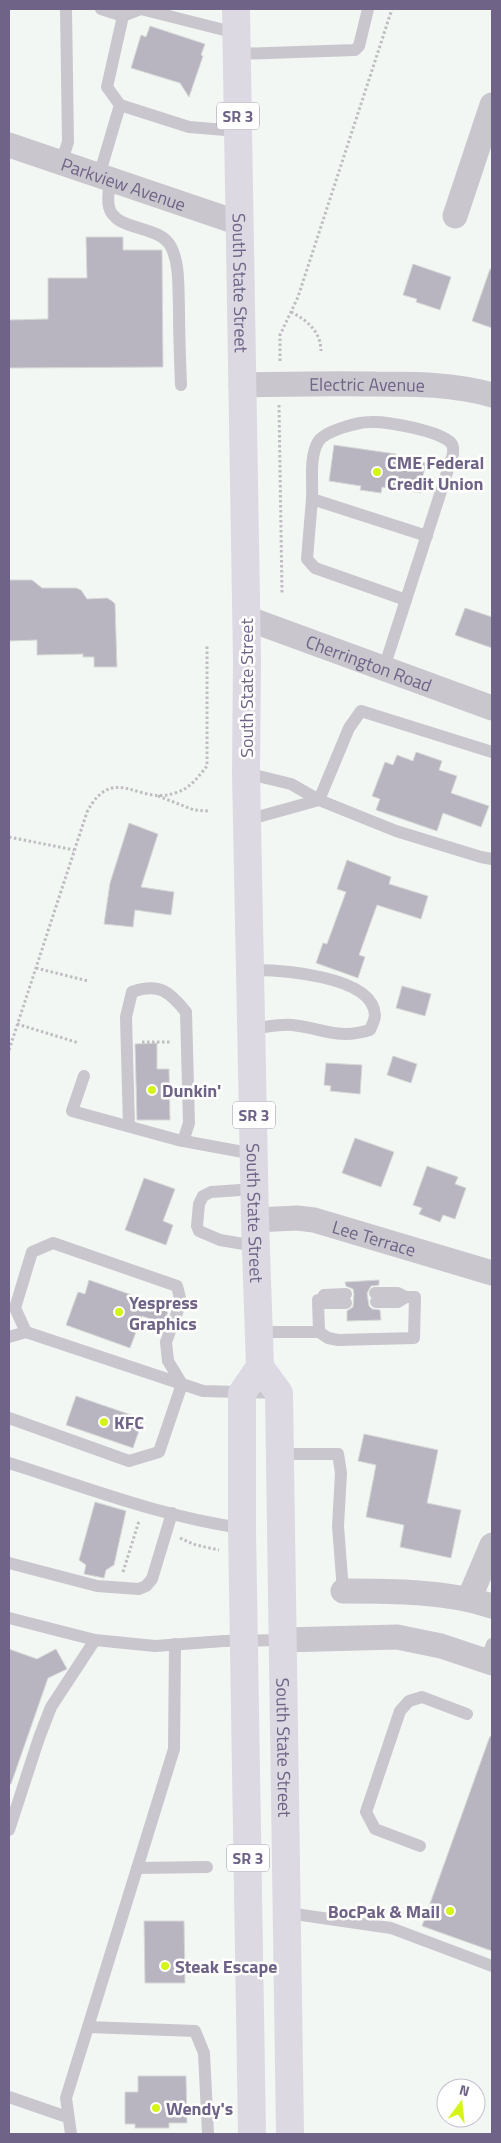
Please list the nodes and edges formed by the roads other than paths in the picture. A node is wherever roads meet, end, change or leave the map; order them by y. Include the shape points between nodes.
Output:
1 (66, 9) edge
2 (101, 9) edge
3 (368, 9) edge
4 (123, 16) junction
5 (236, 32) edge
6 (492, 104) edge
7 (120, 105) junction
8 (238, 131) junction
9 (9, 145) edge
10 (61, 163) junction
11 (104, 178) junction
12 (455, 216) dead end
13 (239, 223) junction
14 (181, 385) dead end
15 (241, 385) junction
16 (492, 395) edge
17 (312, 499) junction
18 (427, 536) junction
19 (406, 600) junction
20 (246, 618) junction
21 (384, 668) junction
22 (492, 708) edge
23 (492, 752) edge
24 (246, 773) junction
25 (319, 800) junction
26 (248, 820) junction
27 (492, 859) edge
28 (251, 970) junction
29 (252, 1028) junction
30 (84, 1076) dead end
31 (128, 1126) junction
32 (183, 1141) junction
33 (254, 1154) junction
34 (255, 1189) junction
35 (256, 1233) junction
36 (492, 1272) edge
37 (346, 1298) dead end
38 (376, 1298) dead end
39 (26, 1332) junction
40 (259, 1332) junction
41 (319, 1332) junction
42 (9, 1337) edge
43 (260, 1367) junction
44 (182, 1384) junction
45 (279, 1392) junction
46 (242, 1393) junction
47 (9, 1418) edge
48 (280, 1454) junction
49 (242, 1455) junction
50 (9, 1464) edge
51 (281, 1498) junction
52 (172, 1513) junction
53 (242, 1528) junction
54 (492, 1545) edge
55 (9, 1563) edge
56 (343, 1591) joint
57 (481, 1603) edge
58 (9, 1618) edge
59 (95, 1640) junction
60 (283, 1640) junction
61 (245, 1641) junction
62 (175, 1644) junction
63 (490, 1656) edge
64 (467, 1714) dead end
65 (9, 1830) edge
66 (420, 1846) dead end
67 (207, 1867) dead end
68 (137, 1868) junction
69 (288, 1904) junction
70 (492, 1966) edge
71 (88, 2027) junction
72 (252, 2076) junction
73 (9, 2097) edge
74 (67, 2117) junction
75 (71, 2134) edge
76 (208, 2134) edge
77 (252, 2134) edge
78 (266, 2134) edge
79 (290, 2134) edge

1 - 10 lane via 68,142
2 - 4 lane
3 - 5 lane via 359,46 355,50
4 - 5 lane via 141,10
4 - 7 lane via 107,87
5 - 8 main road, South State Street / SR 3
6 - 12 street
7 - 8 lane via 189,127
7 - 11 lane
8 - 13 main road, South State Street / SR 3
9 - 10 street, Parkview Avenue
10 - 11 street, Parkview Avenue
11 - 13 street, Parkview Avenue
11 - 14 lane via 109,209 121,222 164,237 171,245 178,280
13 - 15 main road, South State Street / SR 3
15 - 16 street, Electric Avenue via 426,384 473,389
15 - 20 main road, South State Street / SR 3
17 - 18 lane
17 - 18 lane via 313,457 318,441 328,433 370,422 436,433 448,440 453,454
17 - 19 lane via 307,559 310,564
18 - 19 lane
19 - 21 lane
20 - 21 street, Cherrington Road
20 - 24 main road, South State Street / SR 3
21 - 22 street, Cherrington Road
23 - 25 lane via 361,711 349,728
24 - 25 lane via 292,784
24 - 26 main road, South State Street / SR 3
25 - 26 lane
25 - 27 lane via 396,831
26 - 28 main road, South State Street / SR 3
28 - 29 main road, South State Street / SR 3
28 - 29 lane via 312,974 348,986 373,1006 375,1017 370,1030 353,1035 290,1025
29 - 33 main road, South State Street / SR 3
30 - 31 lane via 72,1111
31 - 32 lane
31 - 32 lane via 126,1017 129,1000 132,992 145,987 166,991 186,1012 189,1123
32 - 33 lane
33 - 34 main road, South State Street / SR 3
34 - 35 main road, South State Street / SR 3
34 - 35 lane via 211,1192 203,1196 197,1226 199,1231 220,1240
35 - 36 street, Lee Terrace via 297,1218 314,1220
35 - 40 main road, South State Street / SR 3
37 - 41 lane via 324,1295 318,1300
38 - 41 lane via 398,1302 406,1297 415,1297 414,1338 338,1340
39 - 42 lane
39 - 44 lane
39 - 44 lane via 15,1308 32,1252 52,1243 177,1286 181,1302 166,1342 168,1361
40 - 41 lane
40 - 43 main road, South State Street / SR 3
43 - 45 main road
43 - 46 main road
44 - 46 lane via 202,1391
44 - 47 lane via 159,1452 130,1461
45 - 46 lane
45 - 48 main road, South State Street / SR 3
46 - 49 main road, SR 3
46 - 51 main road via 260,1402 264,1414 265,1458
48 - 51 main road, South State Street / SR 3
48 - 56 lane via 338,1454 341,1473 338,1526
49 - 53 main road, SR 3
49 - 60 main road via 265,1506 264,1619 269,1629
50 - 52 lane
51 - 60 main road, South State Street / SR 3
52 - 53 lane
52 - 55 lane via 152,1579 139,1589 97,1586
53 - 61 main road, SR 3
54 - 57 street
56 - 57 street via 378,1591
58 - 59 lane
59 - 62 lane via 156,1646
59 - 65 lane via 52,1707
60 - 61 lane
60 - 63 street via 397,1637
60 - 69 main road, South State Street / SR 3
61 - 62 lane
61 - 69 main road via 259,1652 265,1664 268,1843
61 - 72 main road, SR 3
62 - 68 lane via 174,1749
64 - 66 lane via 422,1697 409,1701 400,1711 366,1812 375,1828
67 - 68 lane
68 - 71 lane
69 - 70 lane via 391,1928
69 - 79 main road, South State Street / SR 3
71 - 74 lane via 66,2098
71 - 76 lane via 195,2031 204,2053
72 - 77 main road, SR 3
72 - 78 main road via 265,2101
73 - 74 lane
74 - 75 lane

